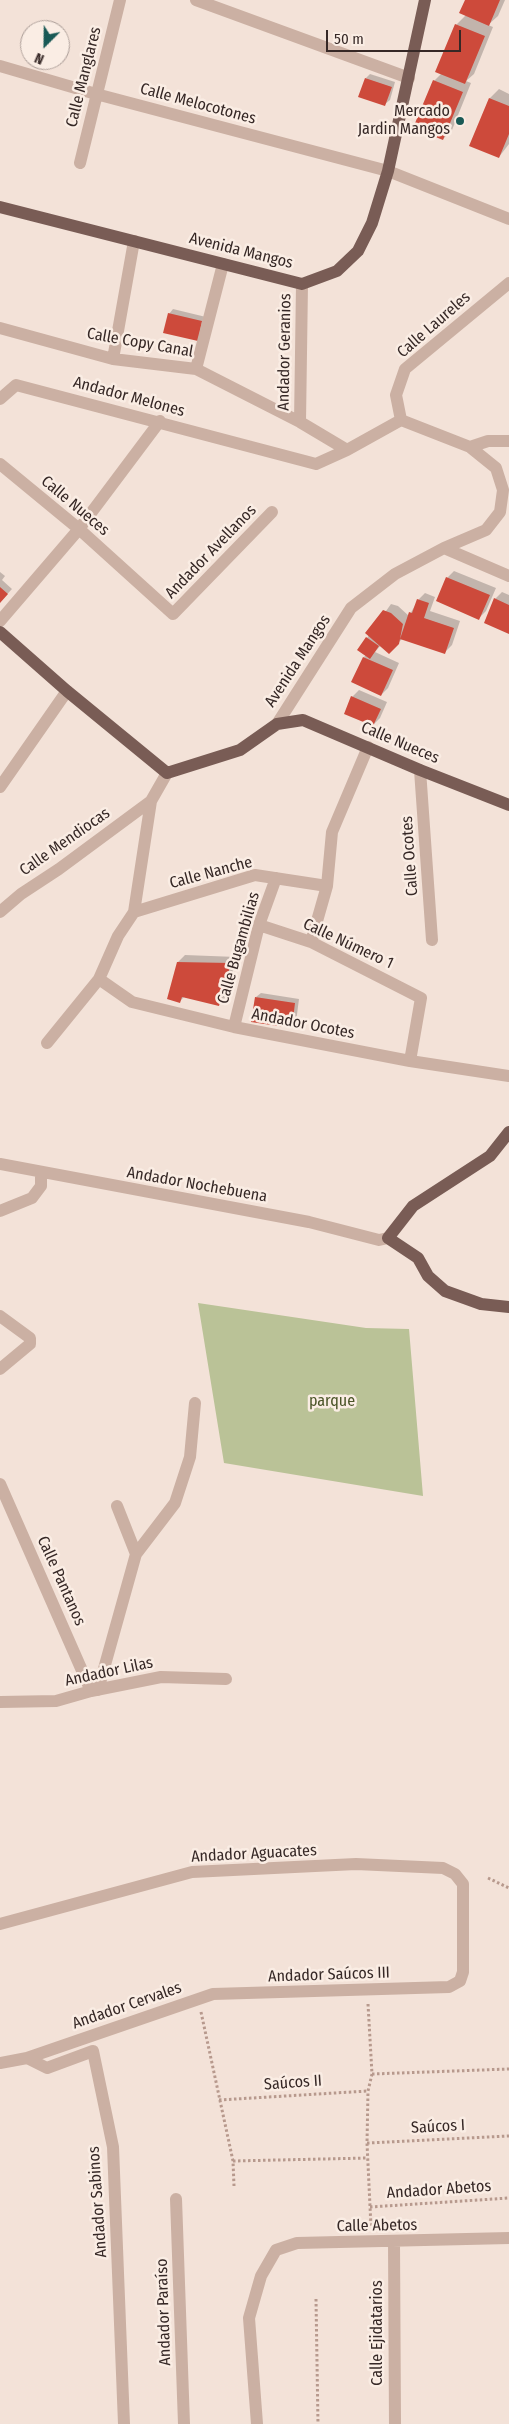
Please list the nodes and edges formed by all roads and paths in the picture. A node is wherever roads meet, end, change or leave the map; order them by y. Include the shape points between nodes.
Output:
1 (120, 0) edge
2 (196, 0) edge
3 (425, 0) edge
4 (0, 66) edge
5 (409, 78) junction
6 (96, 94) junction
7 (80, 163) dead end
8 (388, 171) junction
9 (0, 207) edge
10 (509, 219) edge
11 (134, 241) junction
12 (223, 264) junction
13 (509, 283) edge
14 (302, 284) junction
15 (0, 328) edge
16 (113, 358) junction
17 (196, 369) junction
18 (0, 399) edge
19 (400, 420) junction
20 (160, 421) junction
21 (300, 422) junction
22 (509, 441) edge
23 (470, 447) junction
24 (347, 450) junction
25 (0, 464) edge
26 (272, 512) dead end
27 (79, 529) junction
28 (444, 548) junction
29 (509, 576) edge
30 (173, 614) joint
31 (0, 621) edge
32 (1, 635) edge
33 (66, 691) junction
34 (277, 724) junction
35 (368, 747) junction
36 (420, 770) junction
37 (167, 773) junction
38 (0, 787) edge
39 (151, 801) junction
40 (509, 805) edge
41 (276, 878) junction
42 (327, 886) junction
43 (0, 912) edge
44 (134, 912) junction
45 (259, 925) junction
46 (432, 940) dead end
47 (310, 942) junction
48 (99, 979) junction
49 (234, 1027) junction
50 (47, 1043) dead end
51 (410, 1061) junction
52 (509, 1076) edge
53 (509, 1132) edge
54 (0, 1164) edge
55 (41, 1172) junction
56 (0, 1211) edge
57 (388, 1238) junction
58 (509, 1308) edge
59 (0, 1316) edge
60 (0, 1369) edge
61 (196, 1403) dead end
62 (0, 1484) edge
63 (117, 1506) dead end
64 (136, 1554) junction
65 (226, 1679) dead end
66 (95, 1691) junction
67 (0, 1702) edge
68 (488, 1878) dead end
69 (509, 1888) edge
70 (0, 1924) edge
71 (460, 1981) joint
72 (367, 1990) junction
73 (198, 1999) junction
74 (27, 2058) junction
75 (0, 2063) edge
76 (509, 2069) edge
77 (372, 2074) junction
78 (368, 2091) junction
79 (219, 2100) junction
80 (509, 2136) edge
81 (367, 2143) junction
82 (368, 2158) junction
83 (233, 2161) junction
84 (234, 2186) dead end
85 (509, 2198) edge
86 (176, 2199) dead end
87 (370, 2207) junction
88 (509, 2238) edge
89 (372, 2242) junction
90 (394, 2242) junction
91 (316, 2299) dead end
92 (124, 2424) edge
93 (184, 2424) edge
94 (257, 2424) edge
95 (318, 2424) edge
96 (395, 2424) edge

1 - 6 street, Calle Manglares
2 - 5 street
3 - 5 main road, Avenida Mangos
4 - 6 street, Calle Melocotones
5 - 8 main road, Avenida Mangos
6 - 7 street, Calle Manglares
6 - 8 street, Calle Melocotones
8 - 10 street, Calle Melocotones
8 - 14 main road, Avenida Mangos via 372,223 358,251 337,271
9 - 11 main road, Avenida Mangos
11 - 12 main road, Avenida Mangos
11 - 16 street
12 - 14 main road, Avenida Mangos
12 - 17 street
13 - 19 street, Calle Laureles via 405,369 396,395
14 - 21 street, Andador Geranios
15 - 16 street, Calle Copy Canal
16 - 17 street, Calle Copy Canal
17 - 21 street, Calle Copy Canal
18 - 20 street, Andador Melones via 16,385
19 - 23 street
19 - 24 street
20 - 24 street, Andador Melones via 316,464
20 - 27 street
21 - 24 street, Calle Copy Canal
22 - 23 street via 488,441
23 - 28 street via 496,468 503,490 500,512 486,530
25 - 27 street, Calle Nueces
26 - 30 street, Andador Avellanos
27 - 30 street, Calle Nueces
27 - 31 street
28 - 29 street
28 - 34 street, Avenida Mangos via 395,574 351,608
32 - 33 main road
33 - 37 main road
33 - 38 street
34 - 35 main road, Calle Nueces via 303,720
34 - 37 main road, Avenida Mangos via 240,750
35 - 36 main road, Calle Nueces
35 - 42 street via 332,832
36 - 40 main road, Calle Nueces
36 - 46 street, Calle Ocotes
37 - 39 street
39 - 43 street, Calle Mendiocas via 20,894
39 - 44 street
41 - 42 street, Calle Nanche
41 - 44 street, Calle Nanche via 255,875
41 - 45 street, Calle Bugambilias
42 - 47 street
44 - 48 street via 118,936
45 - 47 street, Calle Número 1
45 - 49 street, Calle Bugambilias
47 - 51 street, Calle Número 1 via 421,998
48 - 49 street, Andador Ocotes via 132,1002
48 - 50 street
49 - 51 street, Andador Ocotes
51 - 52 street, Andador Ocotes
53 - 57 main road via 490,1156 413,1206
54 - 55 street, Andador Nochebuena
55 - 56 street via 41,1186 32,1198
55 - 57 street, Andador Nochebuena via 309,1222 379,1240
57 - 58 main road via 418,1258 428,1276 445,1291 481,1304
59 - 60 street via 30,1338 30,1344
61 - 64 street via 190,1457 174,1503
62 - 66 street, Calle Pantanos
63 - 64 street
64 - 66 street
65 - 66 street, Andador Lilas via 161,1677
66 - 67 street, Andador Lilas via 56,1701
68 - 69 path
70 - 71 street, Andador Aguacates via 192,1872 356,1864 444,1868 455,1874 462,1884 463,1972
71 - 72 street, Andador Saúcos III via 449,1987
72 - 73 street, Andador Saúcos III via 213,1994
72 - 77 path
73 - 74 street, Andador Cervales
73 - 79 path, Andador Cervales
74 - 75 street, Andador Cervales
74 - 92 street, Andador Sabinos via 48,2068 93,2051 113,2147
76 - 77 path
77 - 78 path
78 - 79 path, Saúcos II
78 - 81 path
79 - 83 path, Andador Cervales
80 - 81 path, Saúcos I
81 - 82 path
82 - 83 path
82 - 87 path
83 - 84 path, Andador Cervales
85 - 87 path, Andador Abetos
86 - 93 street, Andador Paraíso
87 - 89 path
88 - 90 street, Calle Abetos
89 - 90 street, Calle Abetos
89 - 94 street, Calle Abetos via 297,2243 276,2250 261,2276 249,2318
90 - 96 street, Calle Ejidatarios
91 - 95 path

